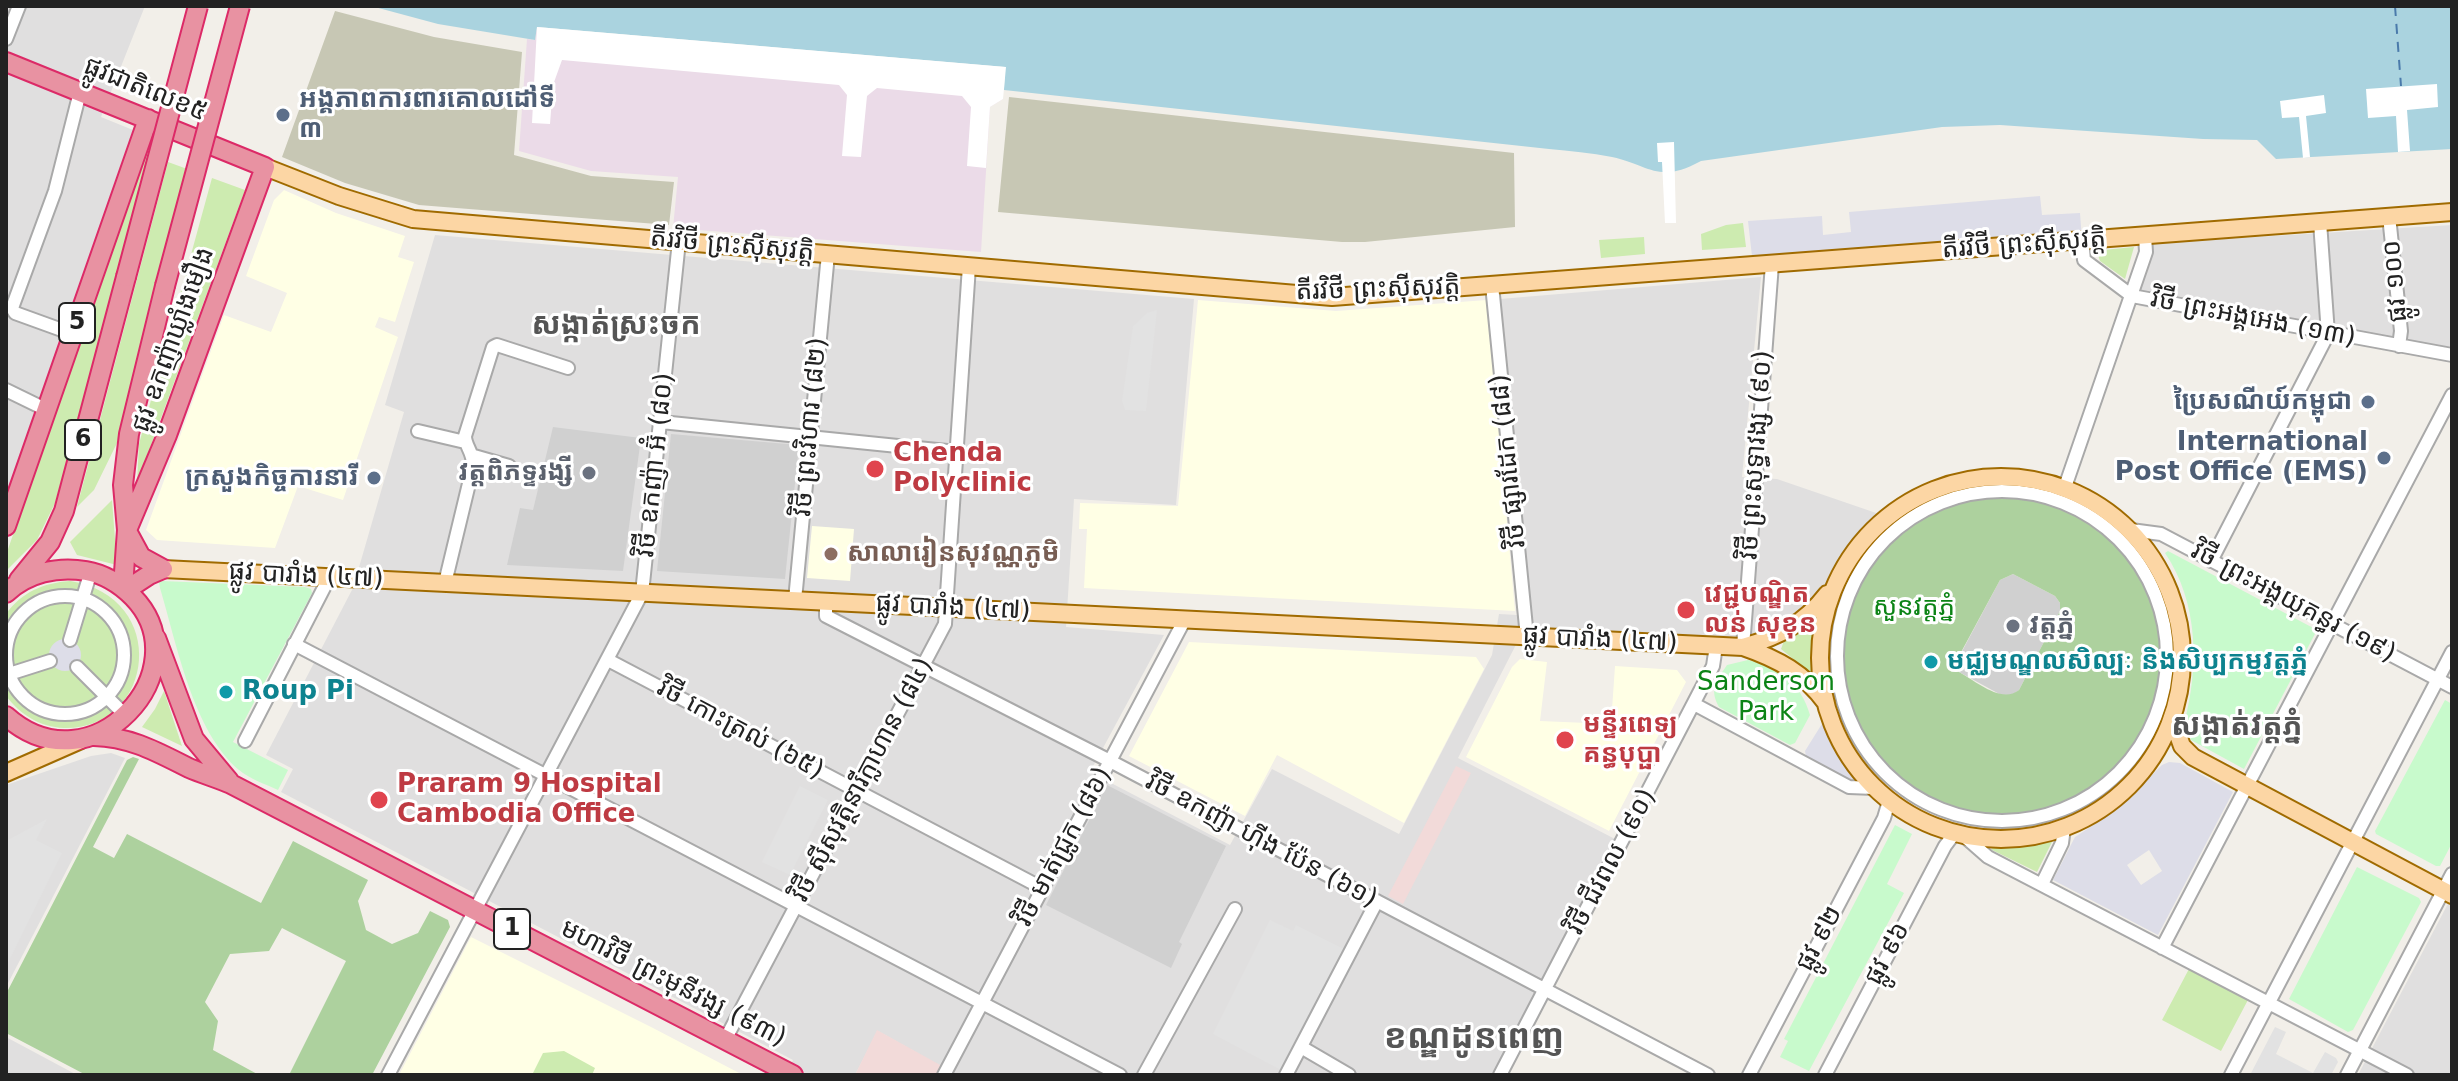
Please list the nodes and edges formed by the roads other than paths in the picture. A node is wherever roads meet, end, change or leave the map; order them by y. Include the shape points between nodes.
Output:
1 (19, 6) edge
2 (198, 6) edge
3 (240, 6) edge
4 (6, 39) edge
5 (6, 62) edge
6 (80, 92) junction
7 (148, 119) junction
8 (265, 167) junction
9 (2452, 212) edge
10 (2389, 216) junction
11 (2320, 222) junction
12 (2145, 236) junction
13 (2082, 240) junction
14 (679, 241) junction
15 (828, 254) junction
16 (1772, 264) junction
17 (969, 266) junction
18 (1492, 285) junction
19 (2132, 296) junction
20 (73, 334) junction
21 (2328, 334) junction
22 (2399, 346) junction
23 (2452, 355) edge
24 (568, 368) dead end
25 (6, 390) edge
26 (2452, 395) edge
27 (47, 410) junction
28 (661, 422) junction
29 (418, 431) dead end
30 (811, 439) junction
31 (465, 442) junction
32 (957, 452) junction
33 (474, 456) junction
34 (509, 466) dead end
35 (2065, 487) junction
36 (6, 523) edge
37 (127, 530) junction
38 (2131, 530) junction
39 (2211, 561) junction
40 (163, 569) junction
41 (91, 571) junction
42 (330, 576) junction
43 (1837, 581) junction
44 (445, 583) junction
45 (125, 589) junction
46 (9, 590) edge
47 (642, 593) junction
48 (82, 598) junction
49 (795, 600) junction
50 (826, 602) junction
51 (947, 608) junction
52 (1185, 619) junction
53 (2332, 624) junction
54 (150, 625) junction
55 (1527, 637) junction
56 (70, 640) dead end
57 (294, 644) junction
58 (1716, 646) junction
59 (1743, 647) junction
60 (2452, 652) edge
61 (1836, 659) joint
62 (608, 660) junction
63 (50, 661) dead end
64 (924, 666) junction
65 (77, 667) dead end
66 (8, 675) edge
67 (2438, 679) junction
68 (2452, 687) edge
69 (107, 696) junction
70 (1826, 703) junction
71 (1694, 704) junction
72 (6, 716) edge
73 (126, 716) junction
74 (2172, 718) junction
75 (90, 737) junction
76 (245, 741) dead end
77 (2193, 757) junction
78 (1110, 761) junction
79 (2150, 761) junction
80 (6, 773) edge
81 (545, 777) junction
82 (231, 784) junction
83 (2247, 786) junction
84 (1874, 788) junction
85 (857, 791) junction
86 (1889, 801) junction
87 (2064, 828) junction
88 (1959, 835) junction
89 (2353, 843) junction
90 (2452, 874) edge
91 (2042, 884) junction
92 (1042, 888) junction
93 (2448, 892) edge
94 (1377, 901) junction
95 (796, 906) junction
96 (1235, 909) dead end
97 (475, 910) junction
98 (2162, 948) junction
99 (1545, 989) junction
100 (982, 1003) junction
101 (2269, 1004) junction
102 (725, 1040) junction
103 (1301, 1047) junction
104 (2360, 1050) junction
105 (388, 1075) edge
106 (793, 1075) edge
107 (944, 1075) edge
108 (1120, 1075) edge
109 (1144, 1075) edge
110 (1286, 1075) edge
111 (1349, 1075) edge
112 (1500, 1075) edge
113 (1708, 1075) edge
114 (1749, 1075) edge
115 (1825, 1075) edge
116 (2231, 1075) edge
117 (2347, 1075) edge
118 (2407, 1075) edge

1 - 4 street
2 - 46 highway, 6, bridge via 64,511 50,542
3 - 37 highway, 6, bridge via 129,434 123,485
5 - 6 highway, ផ្លូវជាតិលេខ៥
6 - 7 highway, ផ្លូវជាតិលេខ៥
6 - 20 street via 55,191 12,308
7 - 8 highway, ផ្លូវជាតិលេខ៥
7 - 20 highway, 5
8 - 14 main road, តីរវិថី ព្រះស៊ីសុវត្តិ via 413,219
8 - 37 highway, ផ្លូវ ឧកញ៉ាឃ្លាំងមឿង
9 - 10 main road, តីរវិថី ព្រះស៊ីសុវត្តិ
10 - 11 main road, តីរវិថី ព្រះស៊ីសុវត្តិ
10 - 22 street, ផ្លូវ ១០០
11 - 12 main road, តីរវិថី ព្រះស៊ីសុវត្តិ
11 - 21 street
12 - 13 main road, តីរវិថី ព្រះស៊ីសុវត្តិ
12 - 19 street via 2146,252
13 - 16 main road, តីរវិថី ព្រះស៊ីសុវត្តិ
13 - 19 street, វិថី ព្រះអង្គអេង (១៣) via 2084,260
14 - 15 main road, តីរវិថី ព្រះស៊ីសុវត្តិ
14 - 28 street, វិថី ឧកញ៉ា អ៊ំ (៨០)
15 - 17 main road, តីរវិថី ព្រះស៊ីសុវត្តិ
15 - 30 street, វិថី ព្រះវិហារ (៨២)
16 - 18 main road, តីរវិថី ព្រះស៊ីសុវត្តិ
16 - 59 street, វិថី ព្រះសុទ្ធាវង្ស (៩០)
17 - 18 main road, តីរវិថី ព្រះស៊ីសុវត្តិ via 1332,297
17 - 32 street, វិថី ស៊ីសុវត្ថិនារីក្លាហាន (៨៤)
18 - 55 street, វិថី ផ្សារដែក (៨៨)
19 - 21 street, វិថី ព្រះអង្គអេង (១៣)
19 - 35 street
20 - 27 highway, 5
21 - 22 street, វិថី ព្រះអង្គអេង (១៣)
21 - 39 street
22 - 23 street, វិថី ព្រះអង្គអេង (១៣)
24 - 31 street via 495,345
25 - 27 street
26 - 53 street
27 - 36 highway, 5
28 - 30 street
28 - 47 street, វិថី ឧកញ៉ា អ៊ំ (៨០)
29 - 31 street
30 - 32 street
30 - 49 street, វិថី ព្រះវិហារ (៨២)
31 - 33 street
32 - 51 street, វិថី ស៊ីសុវត្ថិនារីក្លាហាន (៨៤)
33 - 34 street
33 - 44 street
35 - 38 main road via 2094,501
35 - 43 main road via 1989,476 1929,492 1884,520 1857,548
37 - 40 highway via 141,557
37 - 45 highway
38 - 39 street, វិថី ព្រះអង្គយុគន្ធរ (១៩) via 2161,534
38 - 74 main road via 2166,580 2177,613 2181,672
39 - 53 street, វិថី ព្រះអង្គយុគន្ធរ (១៩)
40 - 42 main road, ផ្លូវ បារាំង (៤៧)
40 - 45 highway
41 - 45 highway, 1
41 - 46 highway, 1 via 55,570
41 - 48 street
42 - 44 main road, ផ្លូវ បារាំង (៤៧)
42 - 57 street
43 - 59 main road, ផ្លូវ បារាំង (៤៧) via 1796,626
43 - 70 main road via 1821,641
44 - 47 main road, ផ្លូវ បារាំង (៤៧)
45 - 54 highway, 1
47 - 49 main road, ផ្លូវ បារាំង (៤៧)
47 - 62 street
48 - 56 street
48 - 66 street via 56,596 23,614 9,636
48 - 69 street via 112,618 122,641 123,665
49 - 50 main road, ផ្លូវ បារាំង (៤៧)
50 - 51 main road, ផ្លូវ បារាំង (៤៧)
50 - 64 street, វិថី ឧកញ៉ា ហ៊ីង ប៉ែន (៦១) via 826,616
51 - 52 main road, ផ្លូវ បារាំង (៤៧)
51 - 64 street, វិថី ស៊ីសុវត្ថិនារីក្លាហាន (៨៤) via 945,624
52 - 55 main road, ផ្លូវ បារាំង (៤៧)
52 - 78 street, វិថី មាត់ជ្រូក (៨៦)
53 - 67 street, វិថី ព្រះអង្គយុគន្ធរ (១៩)
53 - 83 street
54 - 73 highway via 150,674
54 - 82 highway, មហាវិថី ព្រះមុនីវង្ស (៩៣) / 1 via 194,739
55 - 58 main road, ផ្លូវ បារាំង (៤៧)
57 - 76 street
57 - 81 street
58 - 59 main road, ផ្លូវ បារាំង (៤៧)
58 - 71 street, វិថី ជីវពល (៩០) via 1713,666
59 - 70 main road, ផ្លូវ បារាំង (៤៧) via 1802,675
60 - 67 street
61 - 61 street via 1840,622 1852,587 1887,537 1947,499 1989,490 2059,499 2120,538 2148,576 2162,612 2168,651 2164,690 2151,727 2132,758 2106,784 2049,815 1993,821 1964,817 1919,800 1873,761 1849,718
62 - 81 street
62 - 85 street, វិថី កោះត្រល់ (៦៥)
63 - 66 street
64 - 78 street, វិថី ឧកញ៉ា ហ៊ីង ប៉ែន (៦១)
64 - 85 street, វិថី ស៊ីសុវត្ថិនារីក្លាហាន (៨៤)
65 - 69 street
66 - 69 street via 33,704 57,713 83,711
67 - 68 street, វិថី ព្រះអង្គយុគន្ធរ (១៩)
67 - 89 street
69 - 73 street
70 - 84 main road via 1849,757
71 - 84 street via 1849,787
71 - 99 street, វិថី ជីវពល (៩០)
72 - 75 highway, 1 via 38,736
73 - 75 highway
74 - 77 main road via 2182,746
74 - 79 main road
75 - 80 main road
75 - 82 highway, មហាវិថី ព្រះមុនីវង្ស (៩៣) / 1 via 137,742
77 - 79 main road via 2168,755
77 - 83 main road
78 - 92 street, វិថី មាត់ជ្រូក (៨៦)
78 - 94 street, វិថី ឧកញ៉ា ហ៊ីង ប៉ែន (៦១)
79 - 87 main road via 2101,809
81 - 95 street
81 - 97 street
82 - 97 highway, មហាវិថី ព្រះមុនីវង្ស (៩៣) / 1
83 - 89 main road
83 - 98 street
84 - 86 main road
85 - 92 street, វិថី កោះត្រល់ (៦៥)
85 - 95 street, វិថី ស៊ីសុវត្ថិនារីក្លាហាន (៨៤)
86 - 88 main road
86 - 114 street, ផ្លូវ ៩២
87 - 88 main road via 2018,838
87 - 91 street
88 - 91 street via 1988,857
88 - 115 street, ផ្លូវ ៩៦ via 1945,846
89 - 93 main road
89 - 101 street
90 - 93 street
91 - 98 street
92 - 100 street, វិថី មាត់ជ្រូក (៨៦)
93 - 104 street
94 - 99 street, វិថី ឧកញ៉ា ហ៊ីង ប៉ែន (៦១)
94 - 103 street
95 - 100 street
95 - 102 street, វិថី ស៊ីសុវត្ថិនារីក្លាហាន (៨៤)
96 - 109 street
97 - 102 highway, មហាវិថី ព្រះមុនីវង្ស (៩៣) / 1
97 - 105 street
98 - 101 street
99 - 112 street, វិថី ជីវពល (៩០)
99 - 113 street, វិថី ឧកញ៉ា ហ៊ីង ប៉ែន (៦១)
100 - 107 street, វិថី មាត់ជ្រូក (៨៦)
100 - 108 street
101 - 104 street
101 - 116 street
102 - 106 highway, មហាវិថី ព្រះមុនីវង្ស (៩៣) / 1
103 - 110 street
103 - 111 street
104 - 117 street
104 - 118 street

